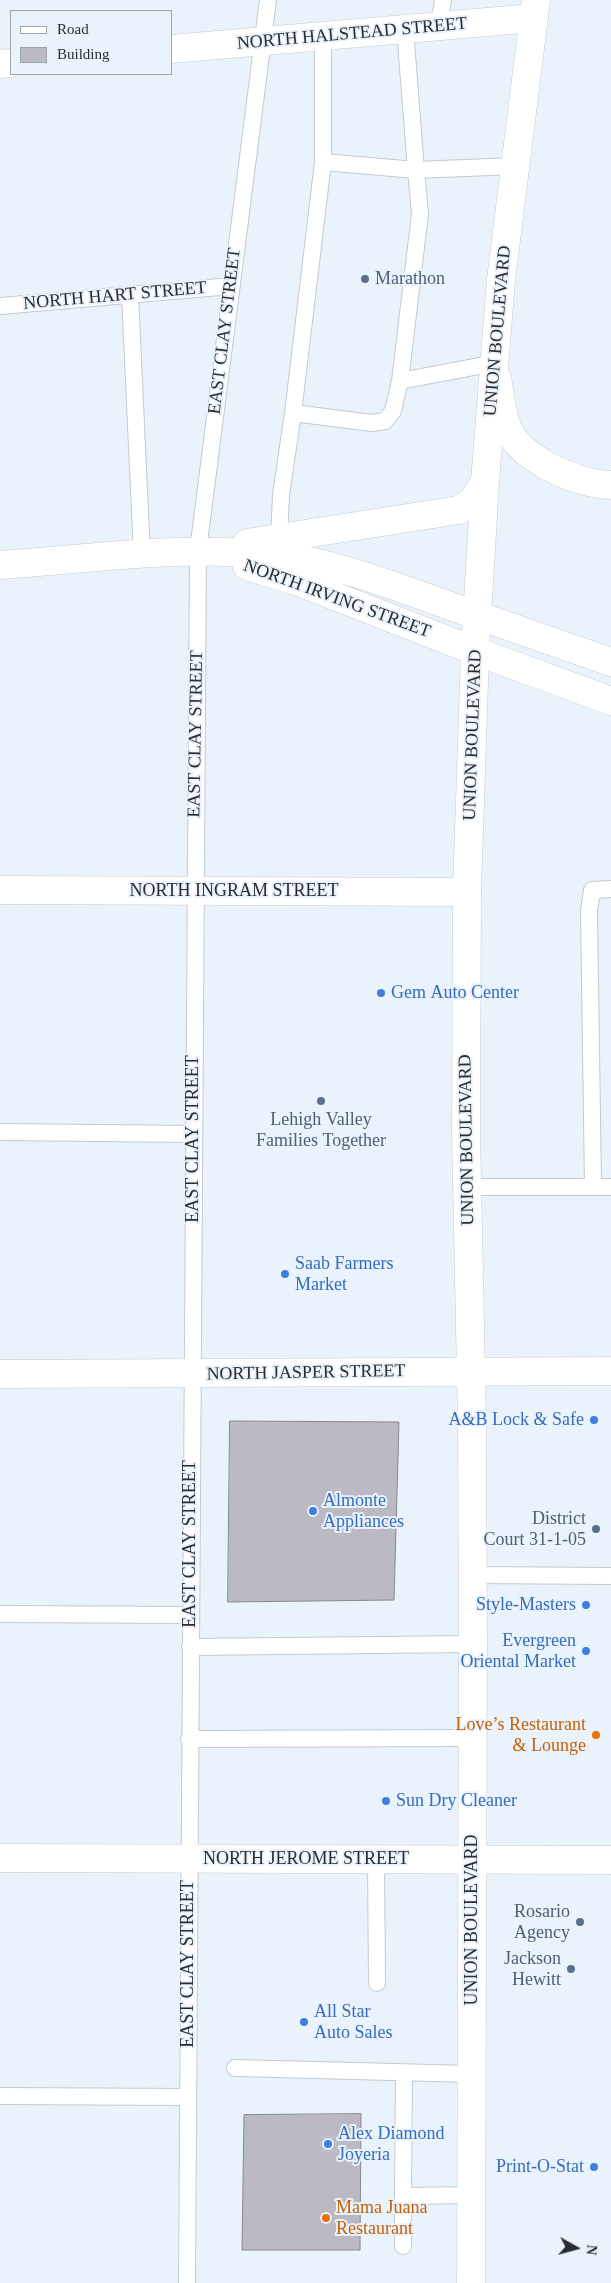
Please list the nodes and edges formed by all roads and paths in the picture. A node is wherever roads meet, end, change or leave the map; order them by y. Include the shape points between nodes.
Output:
1 (268, 0) edge
2 (535, 9) edge
3 (441, 13) edge
4 (405, 29) junction
5 (323, 36) junction
6 (263, 41) junction
7 (172, 49) edge
8 (323, 162) junction
9 (515, 166) junction
10 (416, 170) junction
11 (231, 286) junction
12 (130, 295) junction
13 (0, 306) edge
14 (495, 363) junction
15 (400, 381) junction
16 (293, 413) junction
17 (485, 482) junction
18 (611, 485) edge
19 (279, 539) junction
20 (198, 551) junction
21 (142, 555) junction
22 (0, 565) edge
23 (479, 616) junction
24 (476, 651) junction
25 (611, 662) edge
26 (611, 701) edge
27 (611, 889) edge
28 (0, 890) edge
29 (195, 891) junction
30 (467, 892) junction
31 (0, 1132) edge
32 (193, 1134) junction
33 (593, 1186) junction
34 (467, 1187) junction
35 (611, 1187) edge
36 (471, 1372) junction
37 (611, 1372) edge
38 (0, 1374) edge
39 (192, 1374) junction
40 (473, 1575) junction
41 (611, 1576) edge
42 (0, 1614) edge
43 (190, 1615) junction
44 (473, 1644) junction
45 (190, 1647) junction
46 (472, 1738) junction
47 (189, 1739) junction
48 (0, 1858) edge
49 (188, 1858) junction
50 (376, 1859) junction
51 (473, 1859) junction
52 (611, 1860) edge
53 (377, 1983) dead end
54 (235, 2068) dead end
55 (404, 2072) junction
56 (472, 2074) junction
57 (0, 2096) edge
58 (187, 2097) junction
59 (472, 2195) junction
60 (403, 2196) junction
61 (404, 2246) dead end
62 (187, 2283) edge
63 (471, 2283) edge

1 - 6 lane, EAST CLAY STREET
2 - 3 main road, NORTH HALSTEAD STREET
2 - 9 main road, UNION BOULEVARD
3 - 4 main road, NORTH HALSTEAD STREET
4 - 5 main road, NORTH HALSTEAD STREET
4 - 10 lane
5 - 6 main road, NORTH HALSTEAD STREET
5 - 8 lane
6 - 7 main road, NORTH HALSTEAD STREET
6 - 11 lane, EAST CLAY STREET
8 - 10 lane
8 - 16 lane
9 - 10 lane
9 - 14 main road, UNION BOULEVARD
10 - 15 lane via 420,214
11 - 12 lane, NORTH HART STREET
11 - 20 lane, EAST CLAY STREET
12 - 13 lane, NORTH HART STREET
12 - 21 lane
14 - 15 lane
14 - 17 main road, UNION BOULEVARD
14 - 18 main road via 506,425 517,441 551,469
15 - 16 lane via 393,411 385,421
16 - 19 lane via 281,495
17 - 19 main road via 472,502 459,510
17 - 23 main road, UNION BOULEVARD
19 - 20 main road
20 - 21 main road, NORTH IRVING STREET
20 - 23 main road, NORTH IRVING STREET via 262,554 336,568
20 - 24 main road, NORTH IRVING STREET via 296,581
20 - 29 lane, EAST CLAY STREET
21 - 22 main road, NORTH IRVING STREET
23 - 24 main road, UNION BOULEVARD
23 - 25 main road, NORTH IRVING STREET
24 - 26 main road, NORTH IRVING STREET
24 - 30 main road, UNION BOULEVARD
27 - 33 lane via 592,890 588,911
28 - 29 main road, NORTH INGRAM STREET
29 - 30 main road, NORTH INGRAM STREET
29 - 32 lane, EAST CLAY STREET
30 - 34 main road, UNION BOULEVARD
31 - 32 lane
32 - 39 lane, EAST CLAY STREET
33 - 34 lane
33 - 35 lane
34 - 36 main road, UNION BOULEVARD
36 - 37 main road, NORTH JASPER STREET
36 - 39 main road, NORTH JASPER STREET
36 - 40 main road, UNION BOULEVARD
38 - 39 main road, NORTH JASPER STREET
39 - 43 lane, EAST CLAY STREET
40 - 41 lane
40 - 44 main road, UNION BOULEVARD
42 - 43 lane
43 - 45 lane, EAST CLAY STREET
44 - 45 lane
44 - 46 main road, UNION BOULEVARD
45 - 47 lane, EAST CLAY STREET
46 - 47 lane
46 - 51 main road, UNION BOULEVARD
47 - 49 lane, EAST CLAY STREET
48 - 49 main road, NORTH JEROME STREET
49 - 50 main road, NORTH JEROME STREET
49 - 58 lane, EAST CLAY STREET
50 - 51 main road, NORTH JEROME STREET
50 - 53 lane
51 - 52 main road, NORTH JEROME STREET
51 - 56 main road, UNION BOULEVARD
54 - 55 lane
55 - 56 lane
55 - 60 lane
56 - 59 main road, UNION BOULEVARD
57 - 58 lane
58 - 62 lane, EAST CLAY STREET
59 - 60 lane
59 - 63 main road, UNION BOULEVARD
60 - 61 lane

